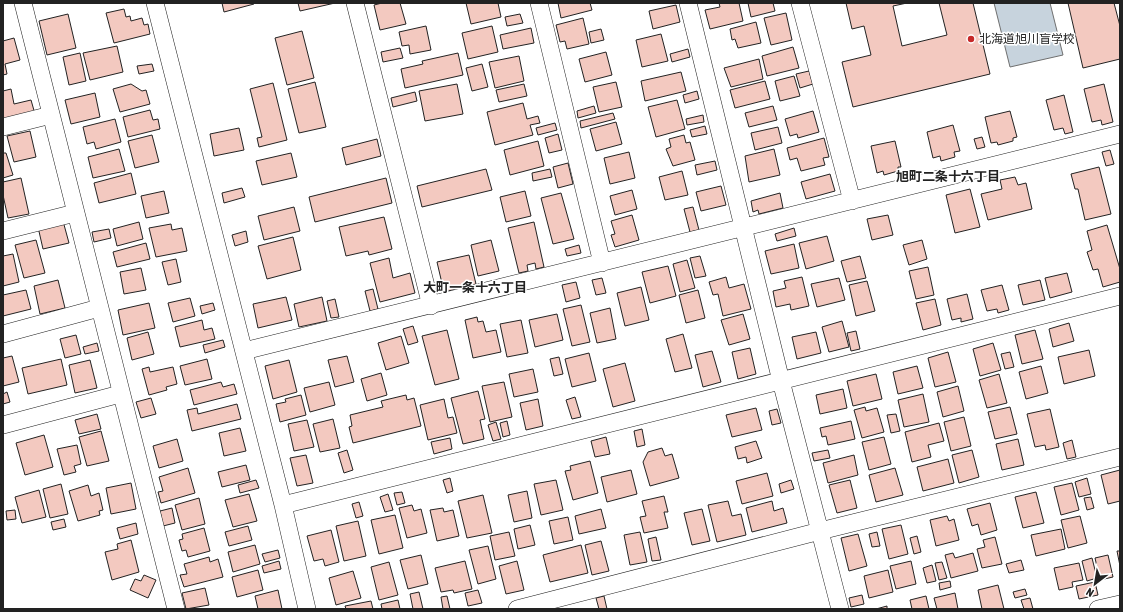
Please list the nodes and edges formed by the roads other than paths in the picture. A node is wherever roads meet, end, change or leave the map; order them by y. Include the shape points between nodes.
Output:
1 (23, 3) edge
2 (155, 3) edge
3 (355, 3) edge
4 (539, 3) edge
5 (688, 3) edge
6 (800, 3) edge
7 (51, 115) junction
8 (3, 127) edge
9 (1120, 134) edge
10 (852, 201) junction
11 (75, 213) junction
12 (743, 228) junction
13 (3, 231) edge
14 (602, 263) junction
15 (1120, 296) edge
16 (432, 306) junction
17 (99, 308) junction
18 (3, 334) edge
19 (244, 352) junction
20 (781, 381) junction
21 (120, 394) junction
22 (3, 424) edge
23 (1120, 457) edge
24 (283, 505) junction
25 (820, 531) junction
26 (1120, 604) edge
27 (549, 605) edge
28 (176, 609) edge
29 (307, 609) edge
30 (517, 609) edge
31 (840, 609) edge
32 (1098, 609) edge

1 - 7 street
2 - 19 street
3 - 16 street
4 - 14 street
5 - 12 street
6 - 10 street
7 - 8 street
7 - 11 street
9 - 10 street
10 - 12 street
11 - 13 street
11 - 17 street
12 - 14 street
12 - 20 street
14 - 16 street
15 - 20 street
16 - 19 street
17 - 18 street
17 - 21 street
19 - 24 street
20 - 24 street
20 - 25 street
21 - 22 street
21 - 28 street
23 - 25 street
24 - 29 street
25 - 27 street
25 - 31 street
26 - 32 street
27 - 30 street

